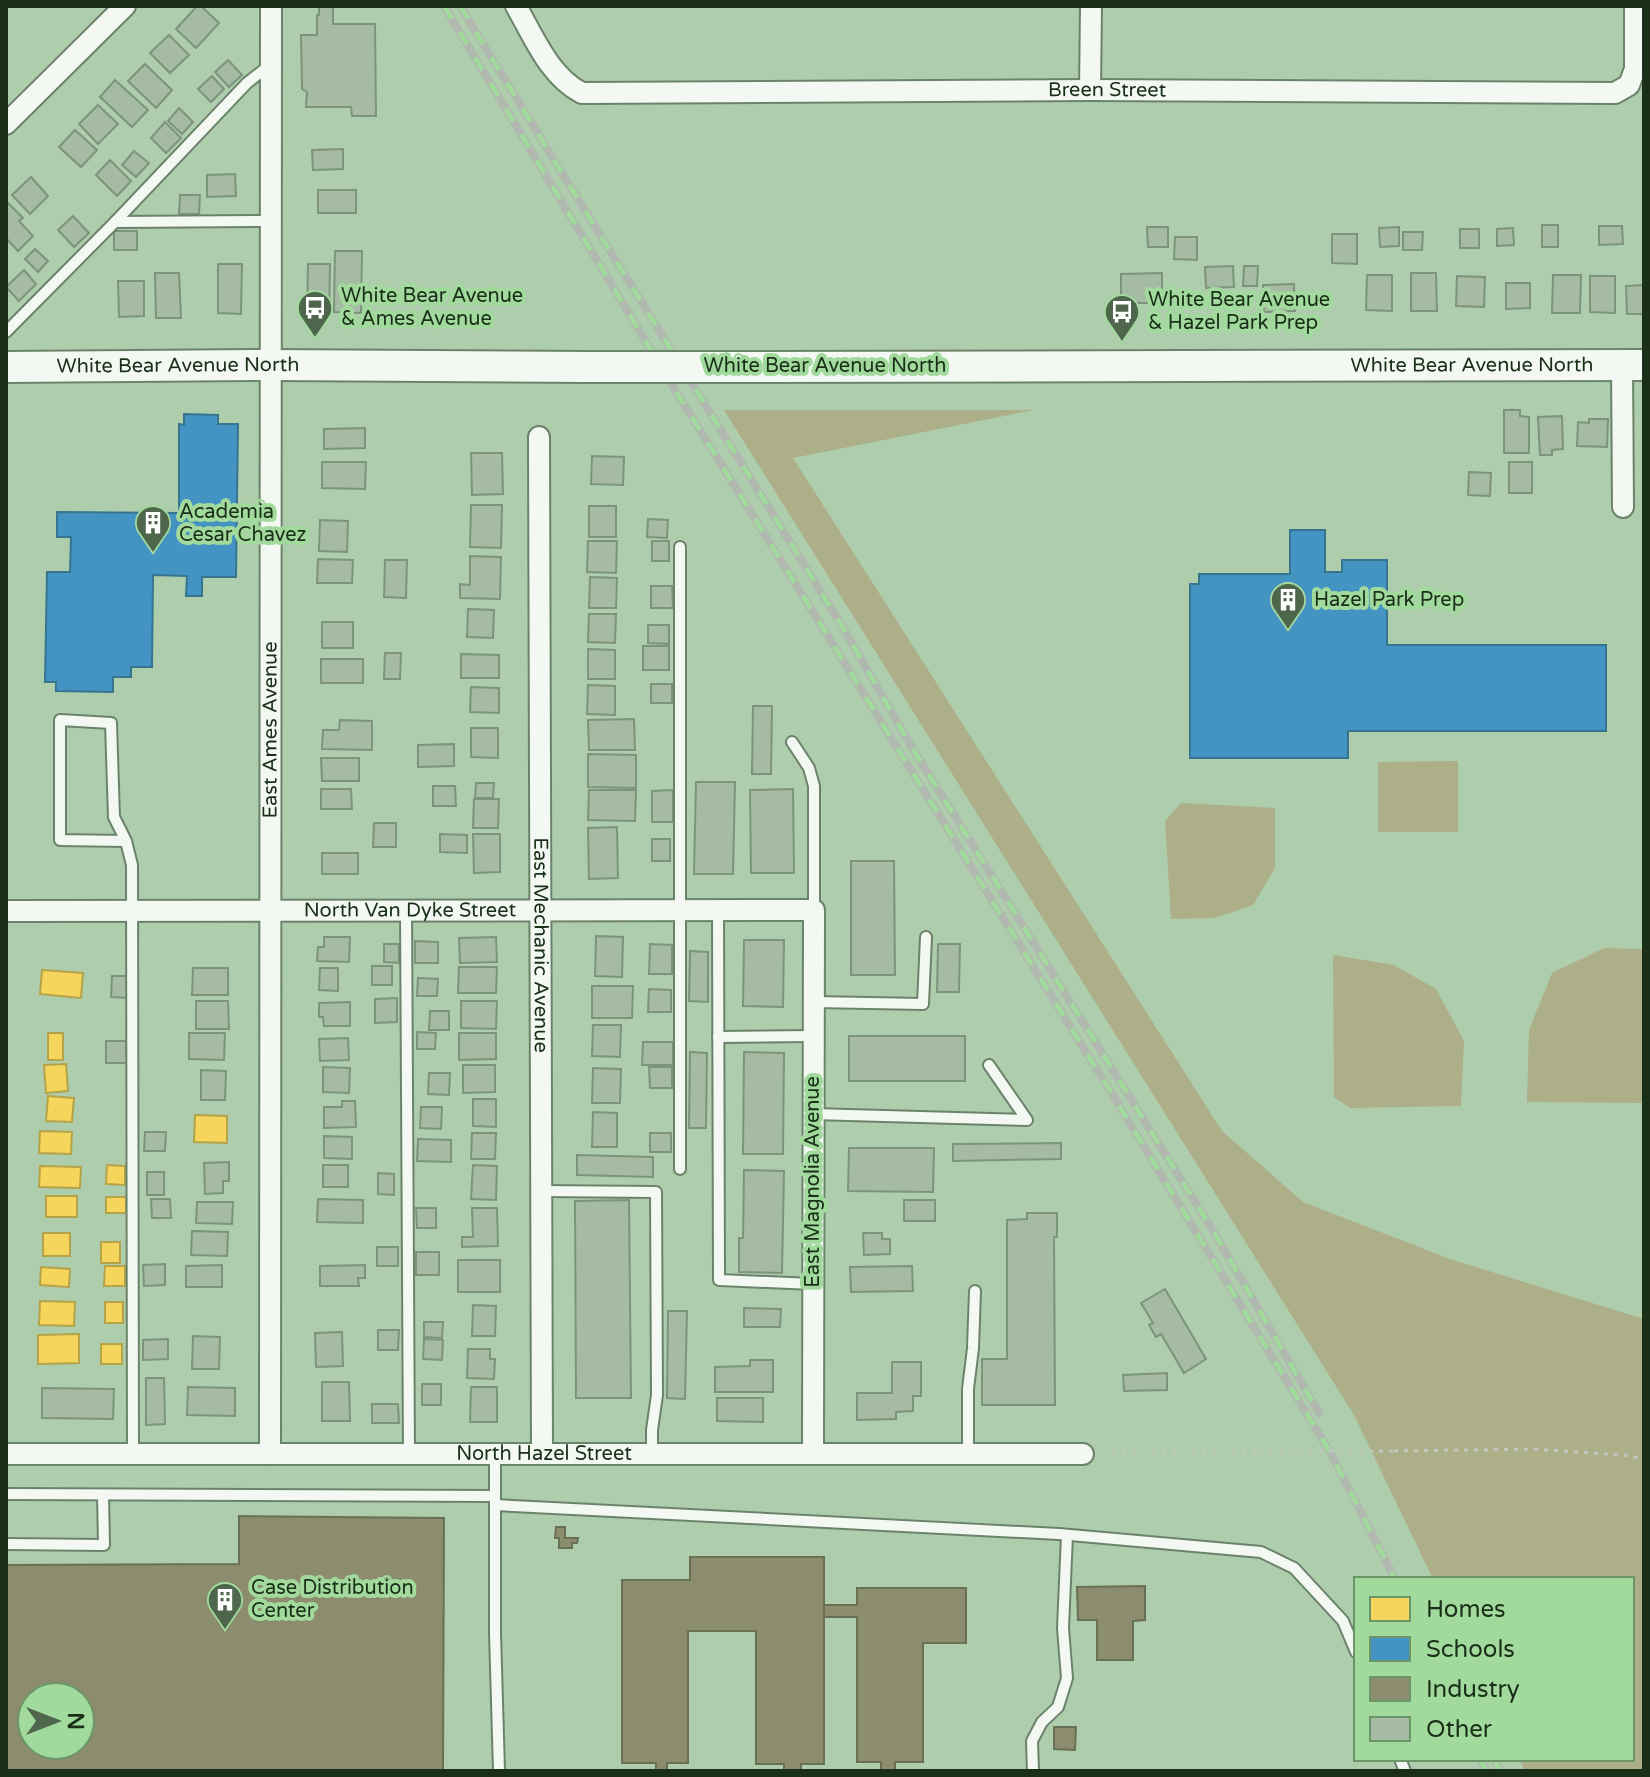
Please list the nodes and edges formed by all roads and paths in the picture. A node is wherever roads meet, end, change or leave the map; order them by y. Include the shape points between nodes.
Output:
1 (125, 6) edge
2 (271, 6) edge
3 (516, 6) edge
4 (1091, 6) edge
5 (1635, 6) edge
6 (270, 65) junction
7 (1090, 90) junction
8 (6, 124) edge
9 (271, 221) junction
10 (115, 222) junction
11 (6, 332) edge
12 (270, 365) junction
13 (1633, 365) edge
14 (6, 367) edge
15 (539, 437) dead end
16 (1623, 507) dead end
17 (680, 547) dead end
18 (792, 742) dead end
19 (126, 841) junction
20 (131, 910) junction
21 (270, 910) junction
22 (406, 910) junction
23 (540, 910) junction
24 (681, 910) junction
25 (718, 910) junction
26 (814, 910) junction
27 (6, 911) edge
28 (926, 937) dead end
29 (814, 1002) junction
30 (813, 1036) junction
31 (718, 1037) junction
32 (989, 1065) dead end
33 (813, 1114) junction
34 (680, 1169) dead end
35 (541, 1191) junction
36 (813, 1284) junction
37 (975, 1291) dead end
38 (6, 1454) edge
39 (133, 1454) junction
40 (270, 1454) junction
41 (409, 1454) junction
42 (495, 1454) junction
43 (542, 1454) junction
44 (652, 1454) junction
45 (813, 1454) junction
46 (968, 1454) junction
47 (1083, 1454) joint
48 (1644, 1459) edge
49 (6, 1494) edge
50 (103, 1495) junction
51 (495, 1500) junction
52 (1067, 1535) junction
53 (6, 1544) edge
54 (1354, 1647) edge
55 (499, 1771) edge
56 (1033, 1771) edge

1 - 8 street
2 - 6 street, East Ames Avenue
3 - 7 street, Breen Street via 553,69 582,93
4 - 7 street
5 - 7 street, Breen Street via 1635,69 1629,85 1615,93
6 - 9 street, East Ames Avenue
6 - 10 lane
9 - 10 lane
9 - 12 street, East Ames Avenue
10 - 11 lane
12 - 13 main road, White Bear Avenue North, bridge
12 - 14 main road, White Bear Avenue North
12 - 21 street, East Ames Avenue
13 - 16 street
15 - 23 street, East Mechanic Avenue
17 - 24 lane
18 - 26 lane via 814,786
19 - 19 lane via 114,817 111,723 60,720 60,840
19 - 20 lane via 132,865
20 - 21 street, North Van Dyke Street
20 - 27 street, North Van Dyke Street
20 - 39 lane
21 - 22 street, North Van Dyke Street
21 - 40 street, East Ames Avenue
22 - 23 street, North Van Dyke Street
22 - 41 lane
23 - 24 street, North Van Dyke Street
23 - 35 street, East Mechanic Avenue
24 - 25 street, North Van Dyke Street
24 - 34 lane
25 - 26 street, North Van Dyke Street
25 - 31 lane
26 - 29 street, East Magnolia Avenue
28 - 29 lane via 923,1004
29 - 30 street, East Magnolia Avenue
30 - 31 lane
30 - 33 street, East Magnolia Avenue
31 - 36 lane via 719,1280
32 - 33 lane via 1027,1120
33 - 36 street, East Magnolia Avenue
35 - 43 street, East Mechanic Avenue
35 - 44 lane via 656,1192 657,1395
36 - 45 street, East Magnolia Avenue
37 - 46 lane
38 - 39 street, North Hazel Street
39 - 40 street, North Hazel Street
40 - 41 street, North Hazel Street
41 - 42 street, North Hazel Street
42 - 43 street, North Hazel Street
42 - 51 lane
43 - 44 street, North Hazel Street
44 - 45 street, North Hazel Street
45 - 46 street, North Hazel Street
46 - 47 street, North Hazel Street
47 - 48 path, bridge via 1534,1449
49 - 50 lane
50 - 51 lane
50 - 53 lane via 104,1545
51 - 52 lane
51 - 55 lane
52 - 54 lane via 1261,1552 1294,1568 1343,1621
52 - 56 lane via 1067,1678 1058,1707 1032,1741

